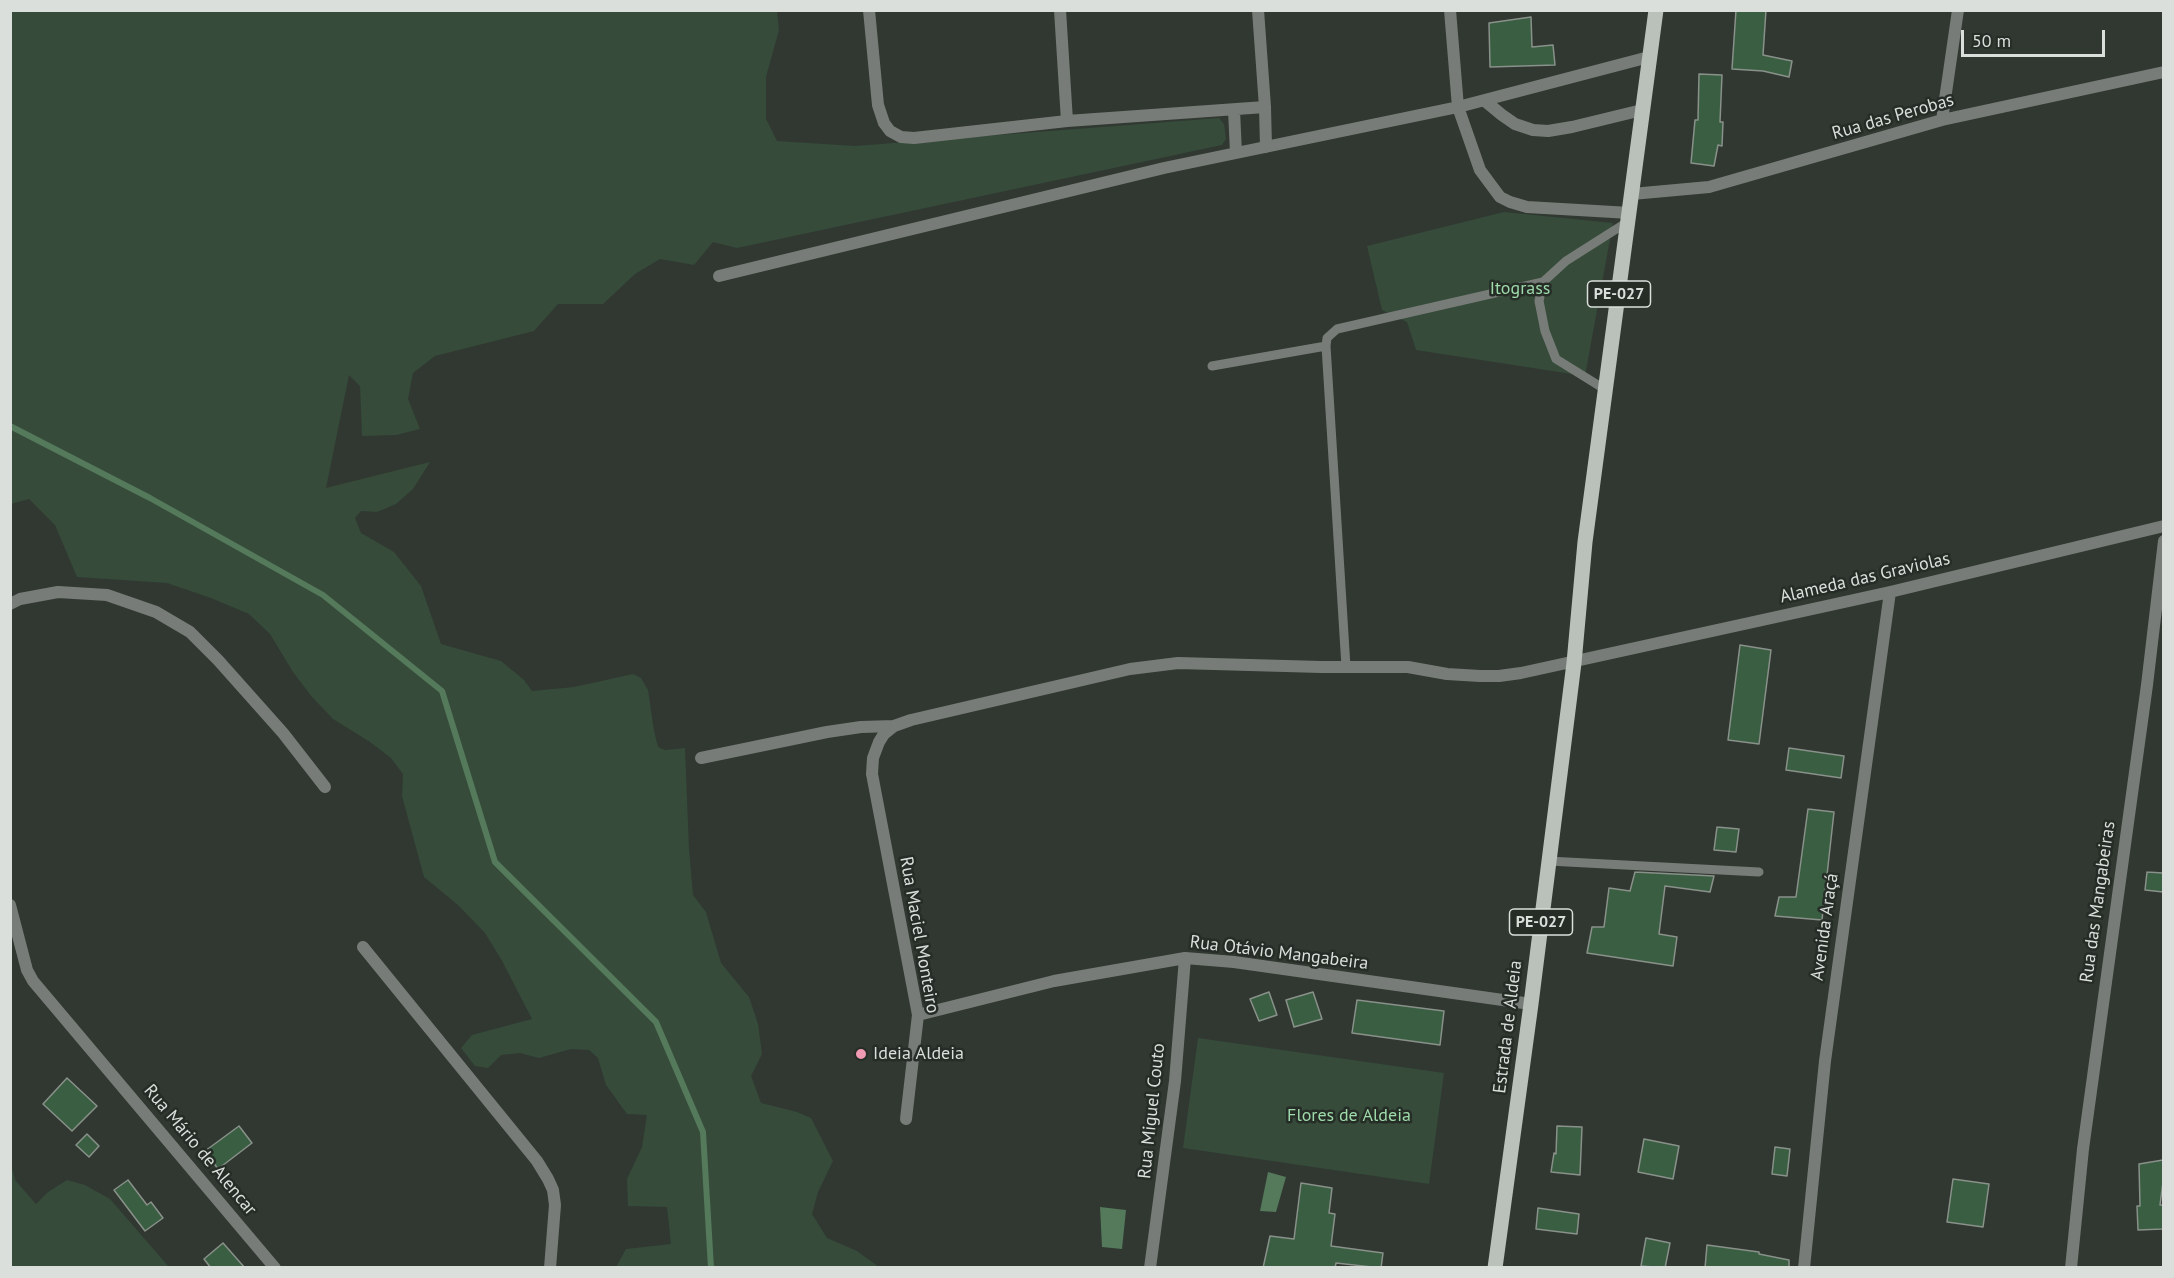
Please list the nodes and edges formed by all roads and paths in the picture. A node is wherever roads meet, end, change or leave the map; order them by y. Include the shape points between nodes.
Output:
1 (869, 10) edge
2 (1060, 10) edge
3 (1258, 10) edge
4 (1450, 10) edge
5 (1656, 10) edge
6 (1958, 10) edge
7 (1649, 57) junction
8 (2163, 72) edge
9 (1485, 101) junction
10 (1265, 107) junction
11 (1458, 107) junction
12 (1234, 110) junction
13 (1642, 110) junction
14 (1942, 120) junction
15 (1067, 121) junction
16 (1266, 147) junction
17 (1236, 153) junction
18 (1632, 194) junction
19 (1630, 217) junction
20 (719, 276) dead end
21 (1543, 282) junction
22 (1326, 345) junction
23 (1212, 366) dead end
24 (1606, 390) junction
25 (2163, 526) edge
26 (2163, 541) edge
27 (1890, 592) junction
28 (10, 604) edge
29 (1574, 663) junction
30 (1346, 667) junction
31 (894, 726) junction
32 (701, 758) dead end
33 (325, 787) dead end
34 (1548, 861) junction
35 (1759, 872) dead end
36 (10, 905) edge
37 (363, 947) dead end
38 (1185, 958) junction
39 (1531, 1004) junction
40 (918, 1015) junction
41 (906, 1119) dead end
42 (275, 1268) edge
43 (550, 1268) edge
44 (1150, 1268) edge
45 (1495, 1268) edge
46 (1804, 1268) edge
47 (2071, 1268) edge

1 - 15 street via 878,105 890,131 914,138
2 - 15 street
3 - 10 street
4 - 11 street
5 - 7 main road, PE-027
6 - 14 street
7 - 9 street
7 - 13 main road, PE-027
8 - 14 street, Rua das Perobas
9 - 11 street
9 - 13 street via 1515,123 1548,131
10 - 12 street
10 - 16 street
11 - 16 street
11 - 19 street via 1480,170 1500,197 1527,207
12 - 15 street
12 - 17 street
13 - 18 main road, PE-027
14 - 18 street, Rua das Perobas via 1709,187
16 - 17 street
17 - 20 street
18 - 19 main road, PE-027
19 - 21 lane via 1566,261
19 - 24 main road, PE-027
21 - 22 lane via 1337,329 1327,338
21 - 24 lane via 1539,301 1556,359
22 - 23 lane
22 - 30 lane
24 - 29 main road, Estrada de Aldeia / PE-027 via 1581,577
25 - 27 street, Alameda das Graviolas
26 - 47 street, Rua das Mangabeiras
27 - 29 street, Alameda das Graviolas
27 - 46 street, Avenida Araçá via 1825,1061
28 - 33 street via 58,592 107,595 156,612 190,632 218,660
29 - 30 street, Alameda das Graviolas via 1499,676 1447,674 1408,667
29 - 34 main road, Estrada de Aldeia / PE-027
30 - 31 street, Alameda das Graviolas via 1153,665
31 - 32 street, Alameda das Graviolas via 827,732
31 - 40 street, Rua Maciel Monteiro via 884,734 873,758 872,774
34 - 35 lane
34 - 39 main road, Estrada de Aldeia / PE-027
36 - 42 street, Rua Mário de Alencar via 33,981
37 - 43 street via 537,1161 554,1190
38 - 39 street, Rua Otávio Mangabeira
38 - 40 street, Rua Otávio Mangabeira via 1054,981
38 - 44 street, Rua Miguel Couto via 1175,1081
39 - 45 main road, Estrada de Aldeia / PE-027
40 - 41 street, Rua Maciel Monteiro

